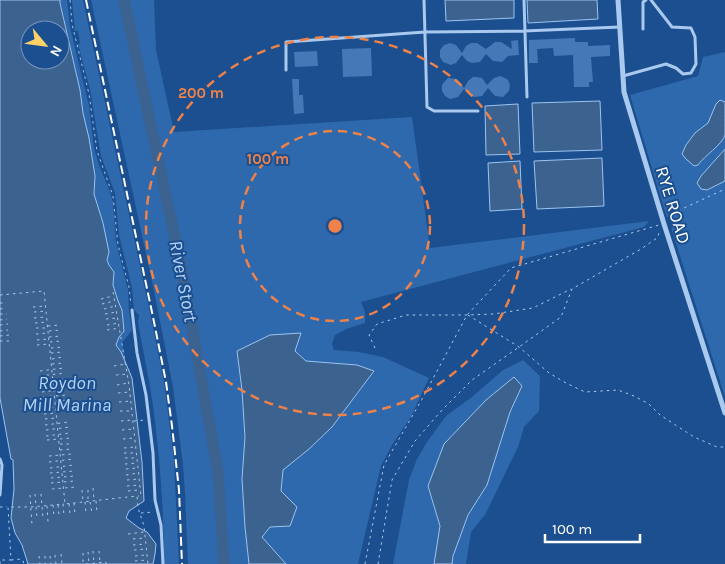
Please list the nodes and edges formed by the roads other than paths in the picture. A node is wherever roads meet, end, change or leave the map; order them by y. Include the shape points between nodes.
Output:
1 (424, 0) edge
2 (524, 0) edge
3 (618, 0) edge
4 (646, 0) edge
5 (651, 0) edge
6 (620, 27) junction
7 (643, 29) dead end
8 (524, 31) junction
9 (424, 32) junction
10 (286, 70) dead end
11 (623, 76) junction
12 (527, 97) dead end
13 (478, 111) dead end
14 (132, 310) road end
15 (725, 413) edge
16 (0, 459) edge
17 (0, 495) edge
18 (162, 564) edge

1 - 9 lane
2 - 8 lane
3 - 6 street, RYE ROAD
4 - 7 lane via 643,2
5 - 11 lane via 672,26 691,28 695,36 696,64 691,73 683,74 666,64
6 - 8 lane
6 - 11 street, RYE ROAD
8 - 9 lane
8 - 12 lane
9 - 10 lane via 286,42
9 - 13 lane via 427,107 434,111
11 - 15 street, RYE ROAD via 624,92
14 - 18 lane via 153,453
16 - 17 lane

